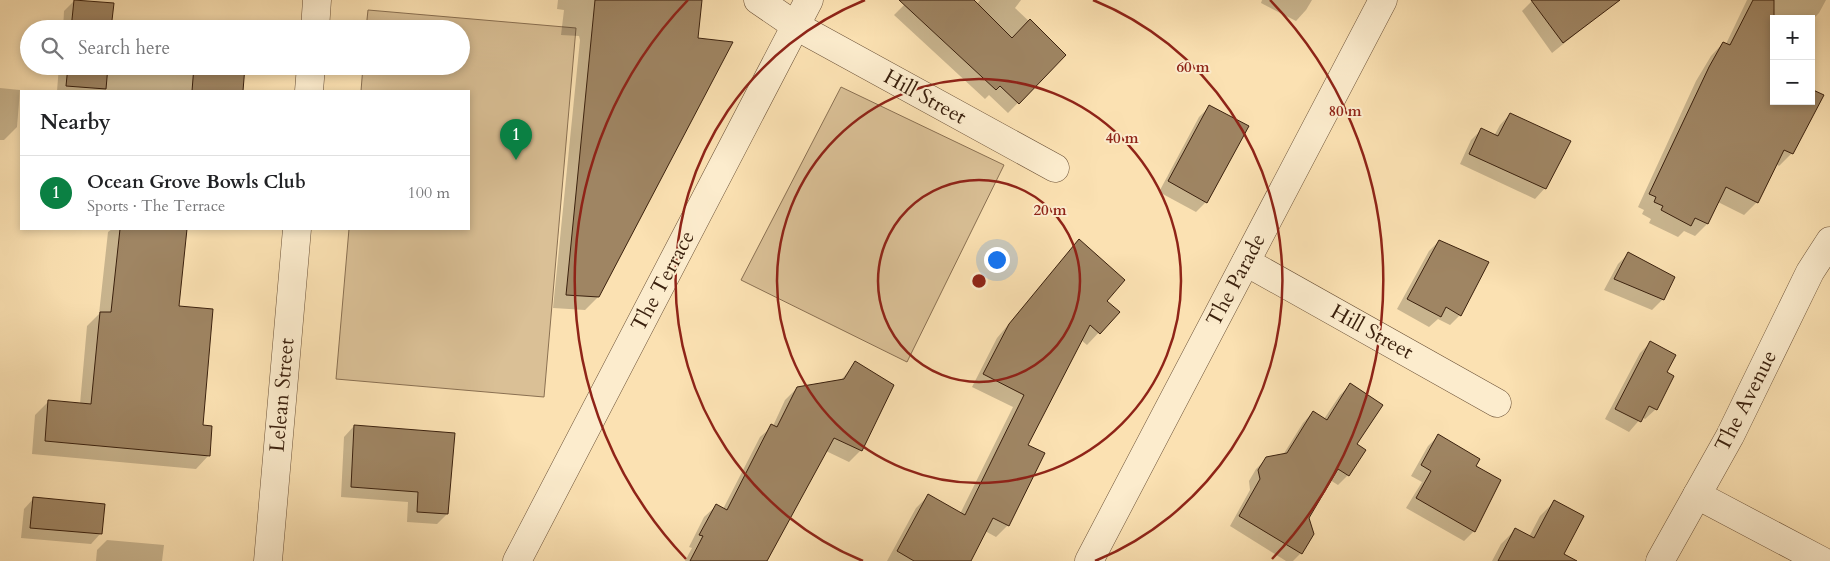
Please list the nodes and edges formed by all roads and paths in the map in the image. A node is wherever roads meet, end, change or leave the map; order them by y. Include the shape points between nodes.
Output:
1 (317, 0) edge
2 (758, 0) edge
3 (810, 0) edge
4 (1383, 0) edge
5 (316, 20) edge
6 (796, 26) junction
7 (310, 75) edge
8 (309, 90) edge
9 (1054, 168) dead end
10 (297, 230) edge
11 (1830, 241) edge
12 (1246, 262) junction
13 (1497, 403) dead end
14 (1697, 495) junction
15 (268, 561) edge
16 (517, 561) edge
17 (1089, 561) edge
18 (1660, 561) edge
19 (1822, 561) edge

1 - 5 street
2 - 6 street, Hill Street
3 - 6 street, The Terrace
4 - 12 street, The Parade
6 - 9 street, Hill Street
6 - 16 street, The Terrace
7 - 8 street
10 - 15 street, Lelean Street
11 - 14 street, The Avenue via 1810,272 1730,436
12 - 13 street, Hill Street
12 - 17 street, The Parade
14 - 18 street, The Avenue
14 - 19 street

